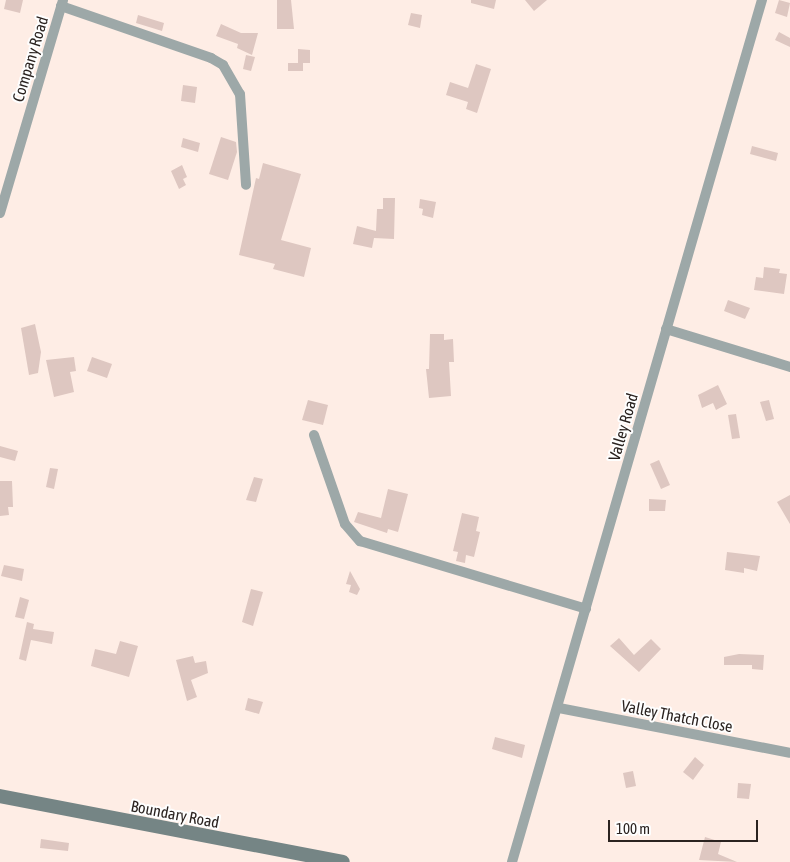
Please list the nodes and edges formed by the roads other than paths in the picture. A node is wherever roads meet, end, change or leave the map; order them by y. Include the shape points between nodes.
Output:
1 (762, 0) edge
2 (62, 3) edge
3 (246, 185) dead end
4 (0, 213) edge
5 (666, 329) junction
6 (790, 366) edge
7 (314, 434) dead end
8 (586, 609) junction
9 (559, 708) junction
10 (790, 753) edge
11 (0, 796) edge
12 (343, 862) edge
13 (512, 862) edge

1 - 5 street, Valley Road
2 - 3 street via 223,65 240,94
2 - 4 street, Company Road
5 - 6 street
5 - 8 street, Valley Road
7 - 8 street via 345,524 360,541
8 - 9 street, Valley Road
9 - 10 street, Valley Thatch Close
9 - 13 street, Valley Road
11 - 12 main road, Boundary Road

